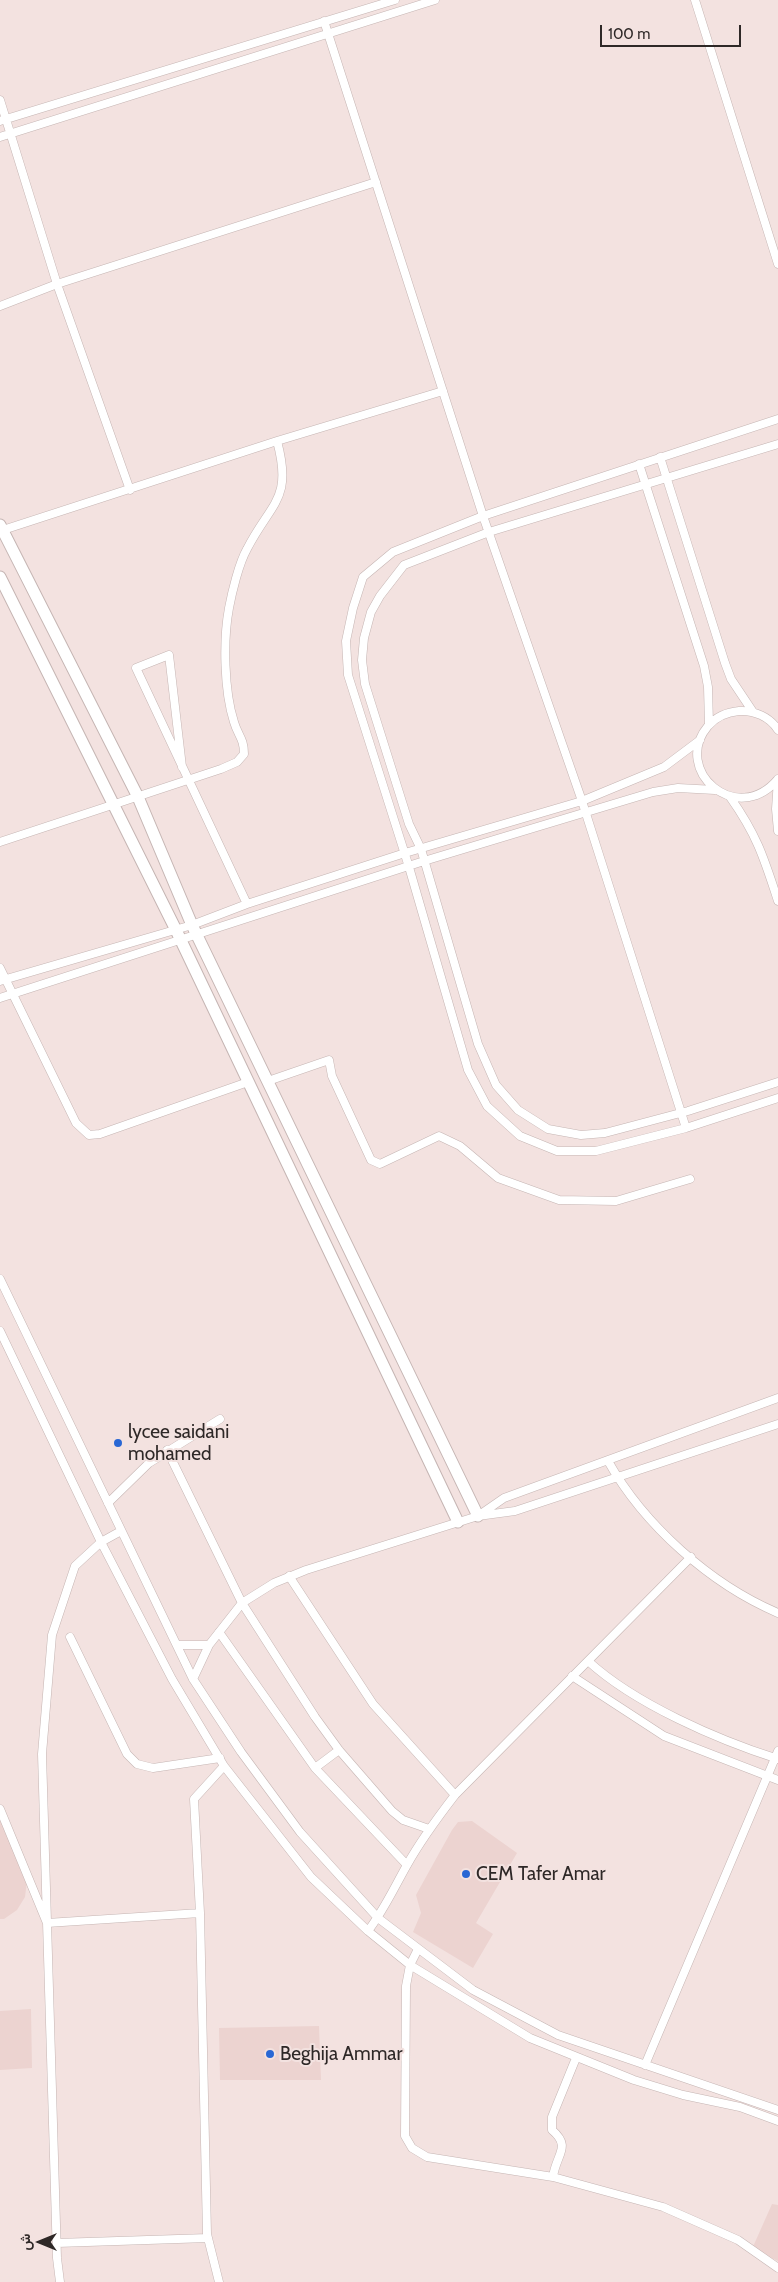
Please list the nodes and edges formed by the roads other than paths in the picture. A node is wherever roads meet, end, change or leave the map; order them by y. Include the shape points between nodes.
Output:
1 (395, 0) edge
2 (435, 0) edge
3 (695, 0) edge
4 (324, 21) junction
5 (329, 34) junction
6 (0, 100) edge
7 (3, 120) edge
8 (12, 133) junction
9 (0, 137) edge
10 (376, 182) junction
11 (778, 264) edge
12 (57, 284) junction
13 (0, 306) edge
14 (443, 391) junction
15 (778, 419) edge
16 (277, 441) junction
17 (778, 444) edge
18 (660, 457) junction
19 (639, 464) junction
20 (666, 477) junction
21 (646, 483) junction
22 (130, 490) junction
23 (484, 516) junction
24 (1, 528) edge
25 (489, 532) junction
26 (0, 577) edge
27 (753, 712) junction
28 (767, 719) junction
29 (778, 719) edge
30 (710, 724) junction
31 (778, 730) edge
32 (700, 740) junction
33 (182, 767) junction
34 (188, 779) junction
35 (778, 779) edge
36 (715, 790) junction
37 (730, 797) junction
38 (138, 798) junction
39 (582, 801) junction
40 (114, 804) junction
41 (585, 812) junction
42 (778, 831) edge
43 (0, 842) edge
44 (421, 849) junction
45 (405, 853) junction
46 (424, 862) junction
47 (409, 867) junction
48 (778, 901) edge
49 (247, 904) junction
50 (176, 930) junction
51 (195, 930) junction
52 (181, 941) junction
53 (0, 968) edge
54 (3, 980) edge
55 (12, 994) junction
56 (0, 998) edge
57 (268, 1081) junction
58 (248, 1082) junction
59 (778, 1082) edge
60 (778, 1098) edge
61 (681, 1113) junction
62 (686, 1128) junction
63 (690, 1179) dead end
64 (0, 1279) edge
65 (0, 1331) edge
66 (778, 1398) edge
67 (220, 1419) dead end
68 (778, 1424) edge
69 (167, 1450) junction
70 (608, 1461) junction
71 (617, 1478) junction
72 (108, 1503) junction
73 (478, 1516) junction
74 (458, 1522) junction
75 (121, 1530) junction
76 (101, 1542) junction
77 (691, 1557) junction
78 (289, 1576) junction
79 (242, 1603) junction
80 (778, 1613) edge
81 (218, 1632) junction
82 (70, 1637) dead end
83 (176, 1645) junction
84 (209, 1645) junction
85 (588, 1661) junction
86 (572, 1676) junction
87 (193, 1678) junction
88 (339, 1750) junction
89 (777, 1756) edge
90 (220, 1758) junction
91 (224, 1766) junction
92 (316, 1768) junction
93 (767, 1777) junction
94 (778, 1780) edge
95 (456, 1795) junction
96 (0, 1810) edge
97 (429, 1829) junction
98 (407, 1865) junction
99 (200, 1913) junction
100 (378, 1918) junction
101 (47, 1922) junction
102 (368, 1931) junction
103 (418, 1949) junction
104 (410, 1965) junction
105 (576, 2058) junction
106 (645, 2065) junction
107 (778, 2110) edge
108 (778, 2121) edge
109 (553, 2176) junction
110 (208, 2238) junction
111 (57, 2243) junction
112 (778, 2268) edge
113 (60, 2282) edge
114 (219, 2282) edge

1 - 4 street
2 - 5 street
3 - 11 street
4 - 5 street
4 - 7 street
5 - 8 street
5 - 10 street
6 - 7 street
7 - 8 street
8 - 9 street
8 - 12 street
10 - 12 street
10 - 14 street
12 - 13 street
12 - 22 street
14 - 16 street
14 - 23 street
15 - 18 street
16 - 22 street
16 - 34 street via 284,480 278,499 246,551 229,608 226,666 234,723 244,741 244,754 237,762
17 - 20 street
18 - 19 street
18 - 20 street
19 - 21 street
19 - 23 street
20 - 21 street
20 - 27 street via 724,663
21 - 25 street
21 - 30 street via 704,666
22 - 24 street
23 - 25 street
23 - 45 street via 393,552 363,577 353,608 346,640 348,675
24 - 38 street
25 - 39 street
25 - 44 street via 404,565 371,612 364,638 365,684
26 - 40 street
27 - 28 street
27 - 30 street via 734,711
28 - 29 street
28 - 31 street
30 - 32 street
32 - 36 street via 699,768
32 - 39 street via 664,767
33 - 33 street via 179,739 169,655 136,668
33 - 34 street
34 - 38 street
34 - 49 street
35 - 37 street via 752,798
35 - 42 street
36 - 37 street
36 - 41 street via 664,790
37 - 48 street via 759,844
38 - 40 street
38 - 51 street
39 - 41 street
39 - 44 street
40 - 43 street
40 - 50 street
41 - 46 street
41 - 61 street
44 - 45 street
44 - 46 street
45 - 47 street
45 - 49 street
46 - 47 street
46 - 61 street via 478,1044 496,1085 518,1110 548,1128 581,1135 605,1133
47 - 51 street
47 - 62 street via 468,1070 487,1106 520,1136 557,1150 596,1151
49 - 51 street
50 - 51 street
50 - 52 street
50 - 54 street
51 - 52 street
51 - 57 street
52 - 55 street
52 - 58 street
53 - 54 street
54 - 55 street
55 - 56 street
55 - 58 street via 76,1123 88,1134 100,1134
57 - 63 street via 329,1060 332,1076 371,1160 380,1164 439,1136 460,1146 498,1178 559,1200 616,1201
57 - 73 street
58 - 74 street
59 - 61 street
60 - 62 street
61 - 62 street
64 - 72 street
65 - 76 street
66 - 70 street
67 - 69 street
68 - 71 street
69 - 72 street
69 - 79 street
70 - 71 street
70 - 73 street via 504,1498
71 - 73 street via 515,1511
71 - 77 street via 658,1528
72 - 75 street
73 - 74 street
74 - 78 street
75 - 76 street
75 - 83 street
76 - 90 street via 172,1679
76 - 101 street via 75,1566 52,1635 42,1754
77 - 80 street via 756,1603
77 - 85 street
78 - 79 street
78 - 95 street via 373,1704
79 - 81 street
79 - 88 street via 314,1717
81 - 84 street
81 - 92 street
82 - 90 street via 127,1754 137,1764 154,1768
83 - 84 street
83 - 87 street
84 - 87 street
85 - 86 street
85 - 89 street via 649,1703 713,1734
86 - 93 street via 664,1736
86 - 95 street
87 - 100 street via 240,1752 300,1832
88 - 92 street
88 - 97 street via 397,1816
89 - 93 street
90 - 91 street
91 - 99 street via 194,1799
91 - 102 street via 311,1877
92 - 98 street
93 - 94 street
93 - 106 street
95 - 97 street
96 - 101 street
97 - 98 street
98 - 100 street
99 - 101 street
99 - 110 street
100 - 102 street
100 - 103 street
101 - 111 street
102 - 104 street
103 - 104 street
103 - 106 street via 473,1990 542,2028 579,2044
104 - 105 street via 530,2038
104 - 109 street via 406,1986 405,2136 412,2148 427,2157
105 - 108 street via 666,2090 740,2107
105 - 109 street via 552,2116 552,2130 562,2139 563,2145
106 - 107 street
109 - 112 street via 663,2207 738,2240
110 - 111 street
110 - 114 street
111 - 113 street

